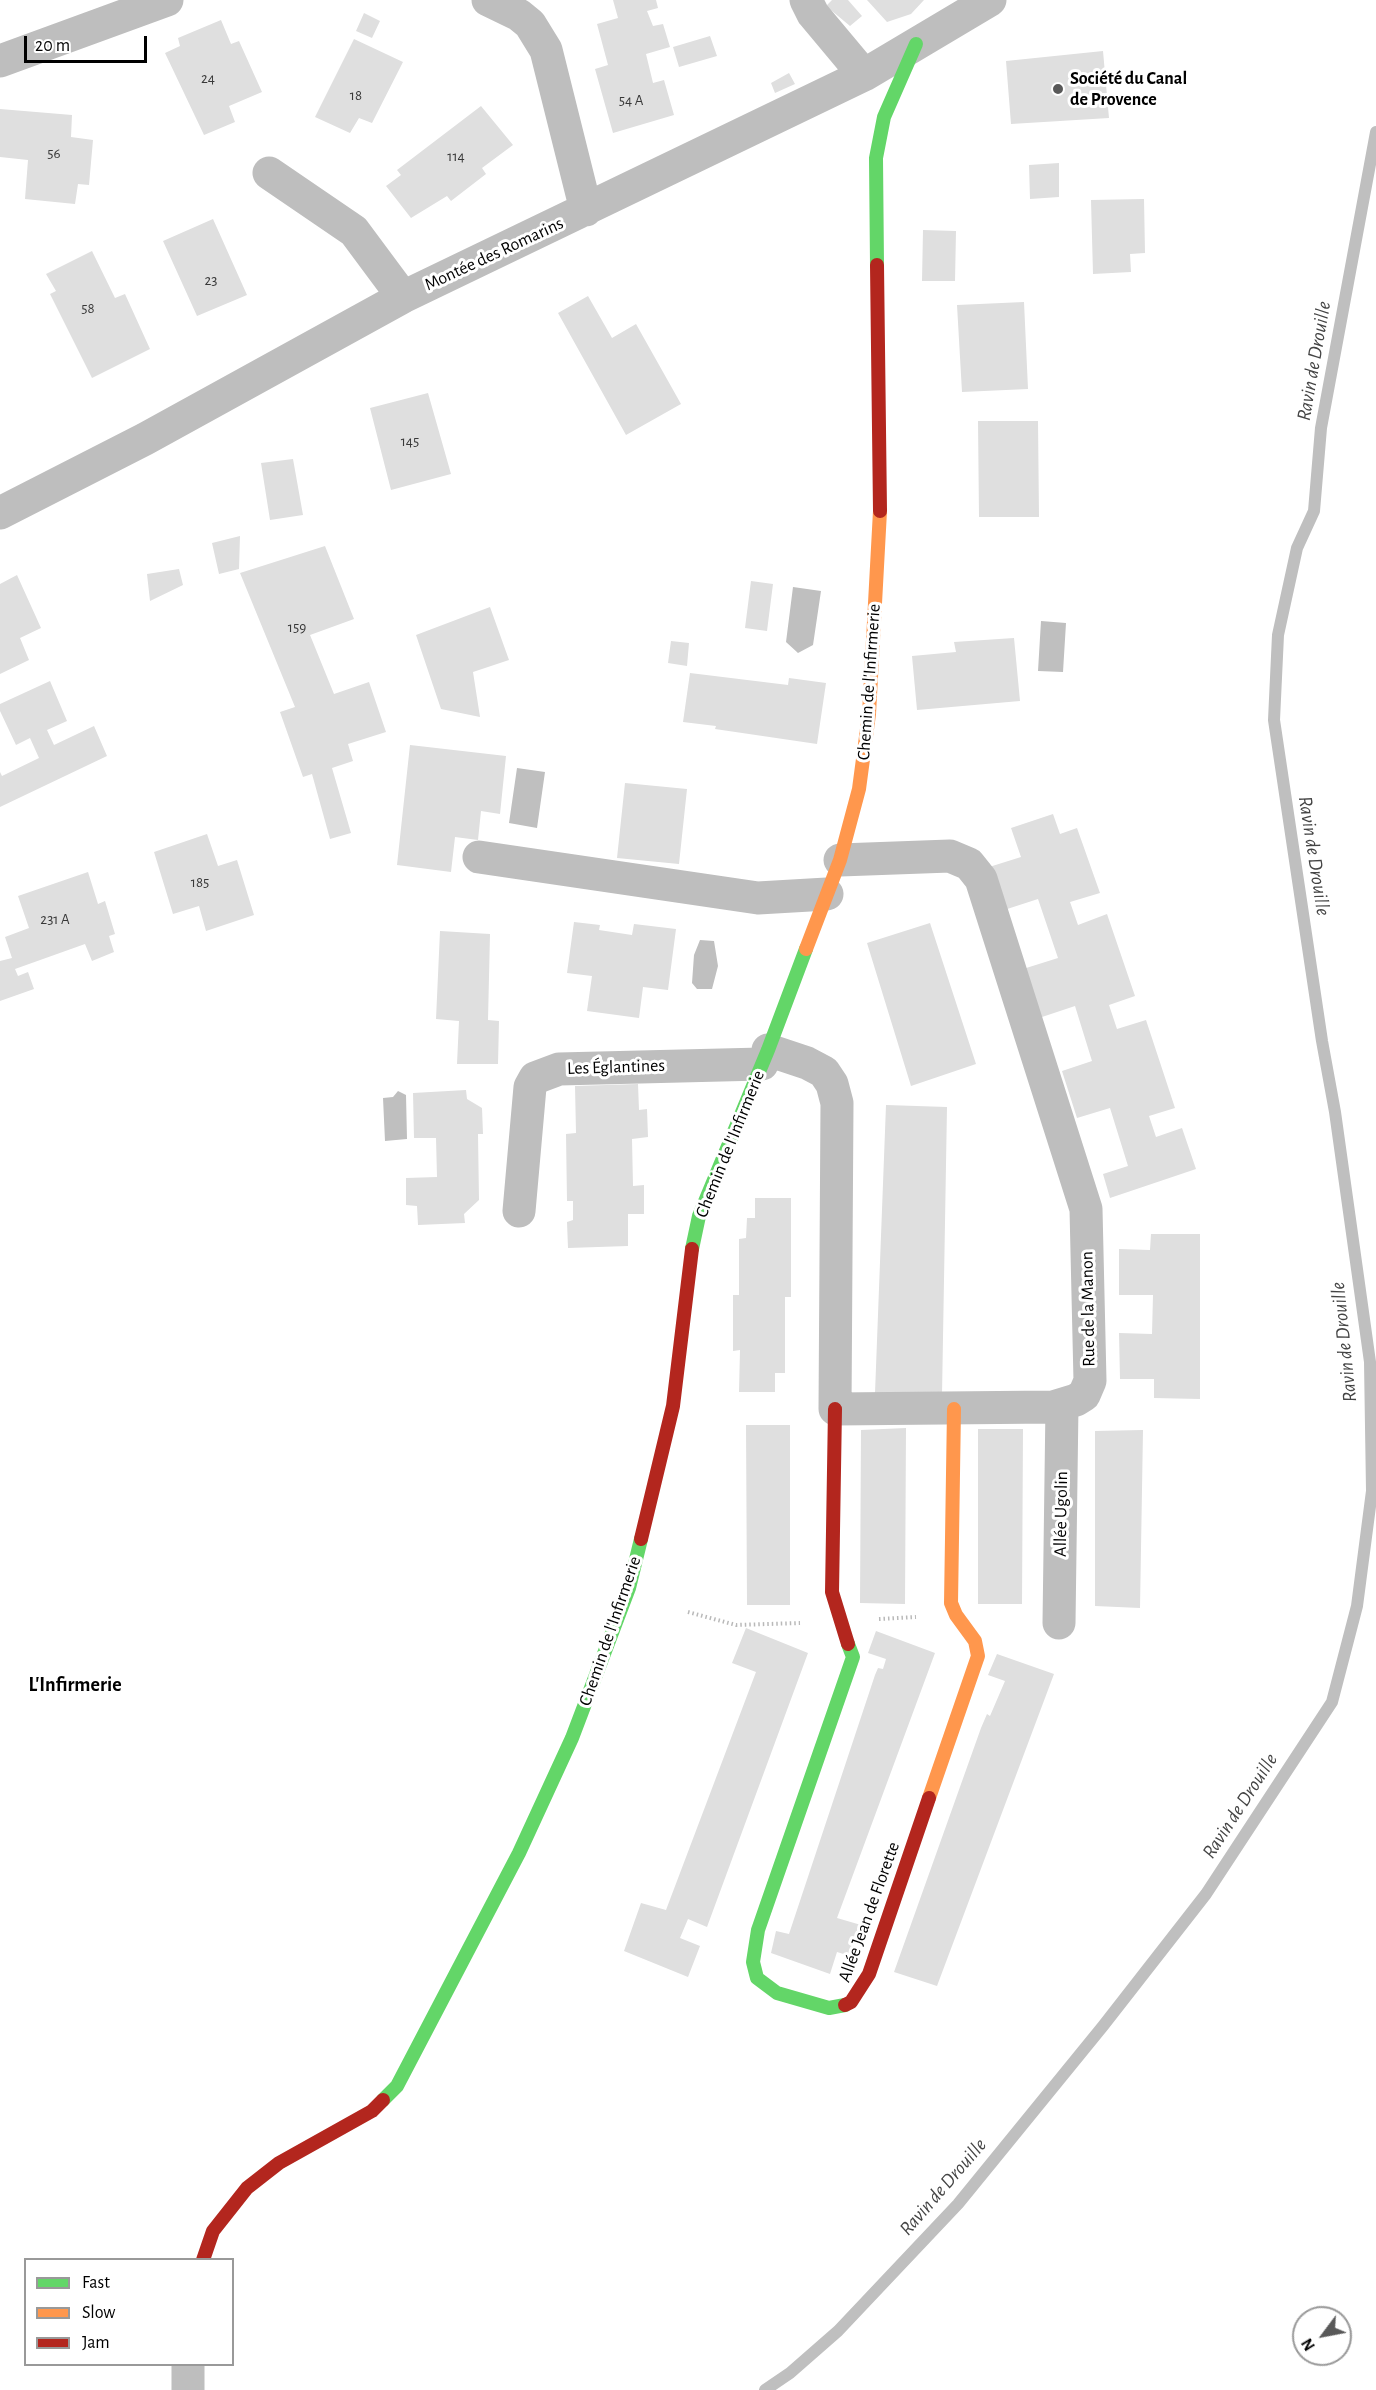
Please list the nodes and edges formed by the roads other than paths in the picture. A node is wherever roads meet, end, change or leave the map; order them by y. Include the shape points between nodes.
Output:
1 (167, 0) edge
2 (488, 0) edge
3 (806, 0) edge
4 (990, 0) edge
5 (916, 44) junction
6 (0, 61) edge
7 (864, 75) junction
8 (269, 173) dead end
9 (586, 210) junction
10 (403, 297) junction
11 (0, 513) edge
12 (479, 857) dead end
13 (840, 860) junction
14 (827, 894) junction
15 (765, 1057) junction
16 (519, 1211) dead end
17 (1062, 1405) junction
18 (835, 1409) junction
19 (954, 1409) junction
20 (1059, 1623) dead end
21 (203, 2258) edge
22 (188, 2366) edge
23 (188, 2390) edge

1 - 6 street
2 - 9 street via 524,20 546,50
3 - 7 street via 813,14
4 - 5 street, Montée des Romarins
5 - 7 street, Montée des Romarins
5 - 13 street, Chemin de l'Infirmerie via 884,117 876,158 880,519 869,714 859,789
7 - 9 street, Montée des Romarins
8 - 10 street via 354,231
9 - 10 street, Montée des Romarins
10 - 11 street, Montée des Romarins via 145,439
12 - 14 street via 758,898
13 - 14 street, Chemin de l'Infirmerie
13 - 17 street, Rue de la Manon via 950,856 969,864 986,891 1086,1209 1090,1381 1084,1395
14 - 15 street, Chemin de l'Infirmerie
15 - 16 street, Les Églantines via 559,1068 535,1078 530,1087
15 - 18 street via 807,1063 824,1072 837,1103
15 - 21 street, Chemin de l'Infirmerie via 705,1198 694,1236 673,1406 629,1588 572,1738 519,1853 397,2086 372,2111 279,2163 247,2188 213,2231
17 - 19 street
17 - 20 street, Allée Ugolin
18 - 19 street
18 - 19 street, Allée Jean de Florette via 832,1592 853,1657 758,1930 753,1962 763,1985 829,2008 851,2002 869,1974 978,1656 975,1641 951,1604
22 - 23 street

